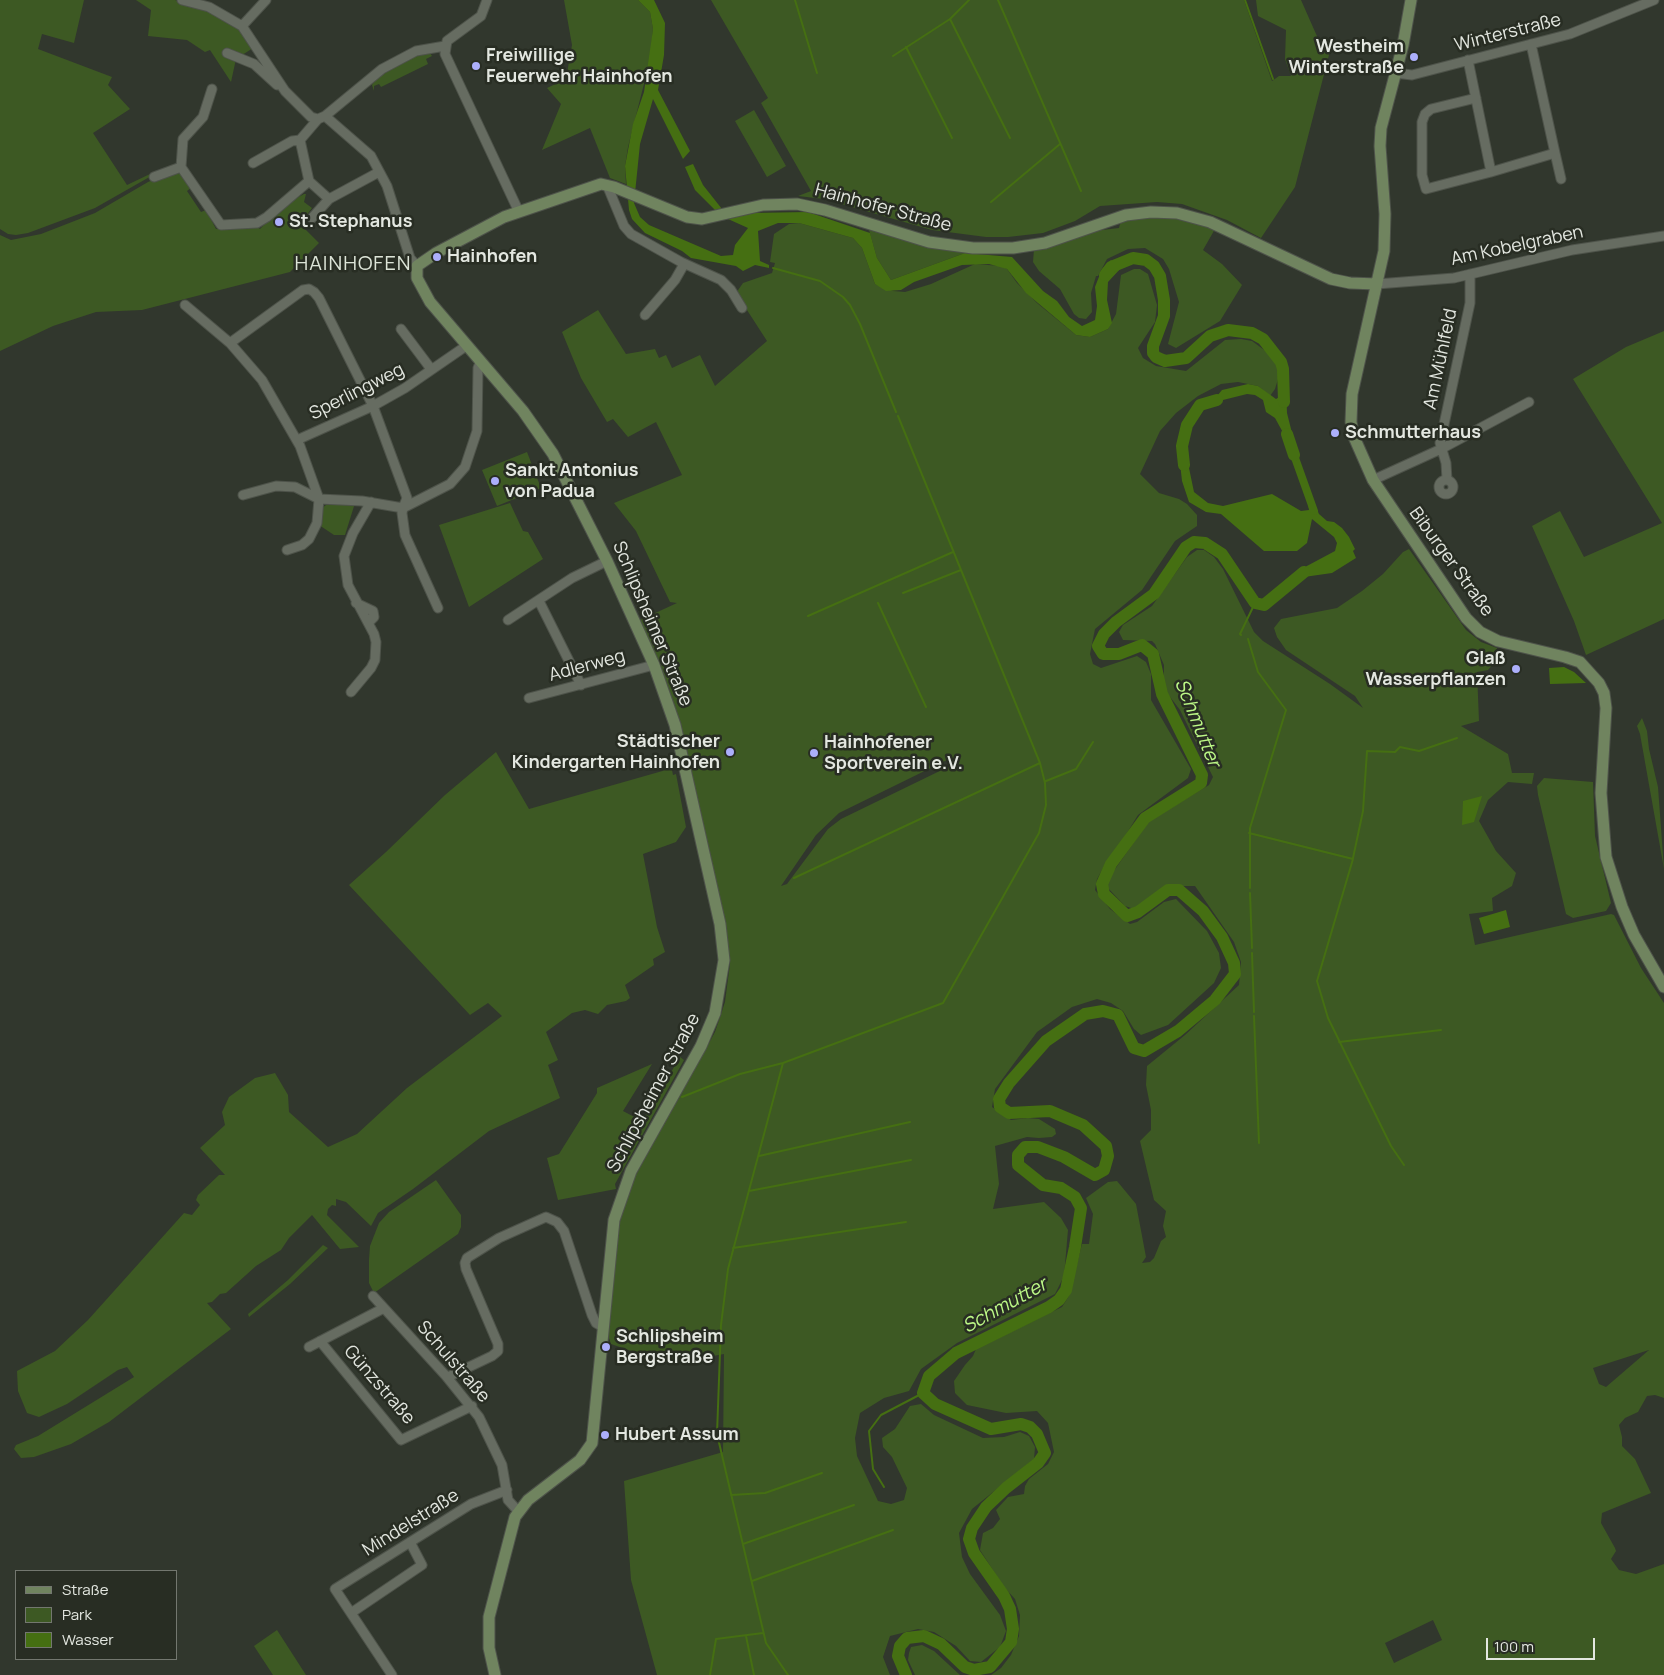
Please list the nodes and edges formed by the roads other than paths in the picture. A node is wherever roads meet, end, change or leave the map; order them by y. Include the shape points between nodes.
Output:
1 (182, 0) edge
2 (266, 0) edge
3 (487, 0) edge
4 (1411, 0) edge
5 (1654, 0) edge
6 (242, 26) junction
7 (1532, 44) junction
8 (445, 46) junction
9 (227, 53) dead end
10 (1468, 60) junction
11 (1395, 73) junction
12 (212, 89) dead end
13 (285, 92) junction
14 (1476, 98) junction
15 (321, 118) junction
16 (300, 140) junction
17 (1555, 154) junction
18 (253, 163) dead end
19 (181, 166) junction
20 (379, 172) junction
21 (1491, 172) junction
22 (154, 177) dead end
23 (1562, 179) dead end
24 (310, 181) junction
25 (610, 186) junction
26 (329, 199) junction
27 (518, 212) junction
28 (312, 218) dead end
29 (1664, 236) edge
30 (681, 262) junction
31 (417, 266) junction
32 (1470, 274) junction
33 (1377, 284) junction
34 (185, 305) dead end
35 (742, 308) dead end
36 (645, 316) dead end
37 (401, 328) dead end
38 (230, 343) junction
39 (466, 346) junction
40 (480, 363) junction
41 (431, 369) junction
42 (1529, 402) dead end
43 (373, 406) junction
44 (297, 440) junction
45 (1441, 449) junction
46 (1373, 480) junction
47 (1447, 480) dead end
48 (243, 495) dead end
49 (319, 499) junction
50 (371, 502) junction
51 (404, 508) junction
52 (288, 550) dead end
53 (607, 561) junction
54 (539, 601) junction
55 (438, 608) dead end
56 (508, 620) dead end
57 (654, 665) junction
58 (581, 685) junction
59 (352, 692) dead end
60 (529, 698) dead end
61 (1664, 987) edge
62 (372, 1296) dead end
63 (384, 1308) junction
64 (603, 1327) junction
65 (320, 1341) junction
66 (309, 1347) dead end
67 (448, 1377) junction
68 (472, 1406) junction
69 (506, 1490) junction
70 (518, 1511) junction
71 (410, 1542) junction
72 (351, 1613) junction
73 (392, 1675) edge
74 (493, 1675) edge

1 - 6 street via 209,7
2 - 6 street
3 - 8 street via 481,16 447,41
4 - 11 street, Biburger Straße
5 - 7 street, Winterstraße via 1578,32
6 - 13 street
7 - 10 street, Winterstraße
7 - 17 street
8 - 15 street via 416,51 382,69
8 - 27 street via 445,54
9 - 13 street via 254,64
10 - 11 street, Winterstraße via 1412,75
10 - 14 street
11 - 33 street, Biburger Straße via 1380,137 1385,233
12 - 19 street via 203,117 183,139
13 - 15 street via 311,117
14 - 21 street
14 - 21 street via 1431,109 1425,114 1422,122 1422,176 1426,189
15 - 16 street
15 - 20 street via 371,156
16 - 18 street via 292,141
16 - 24 street
17 - 21 street
17 - 23 street
19 - 22 street
19 - 24 street via 221,225 257,222
20 - 26 street
20 - 31 street via 396,209 410,258
24 - 26 street
25 - 27 street via 595,185
25 - 30 street via 624,226 631,234
25 - 33 street, Hainhofer Straße via 687,217 702,219 763,205 797,204 929,242 981,248 1014,248 1045,243 1134,213 1177,213 1210,222 1331,279 1350,284
26 - 28 street
27 - 31 street via 436,253
29 - 32 street, Am Kobelgraben via 1572,250
30 - 35 street via 721,280
30 - 36 street via 683,266 676,280
31 - 39 street, Schlipsheimer Straße via 417,278 422,289
32 - 33 street, Am Kobelgraben
32 - 45 street, Am Mühlfeld via 1470,303 1440,438
33 - 46 street, Biburger Straße via 1350,411 1354,437
34 - 38 street
37 - 41 street, Sperlingweg
38 - 43 street via 308,288 318,298
38 - 44 street via 262,380
39 - 40 street, Schlipsheimer Straße
39 - 41 street, Sperlingweg
40 - 51 street via 477,431 465,467 450,484
40 - 53 street, Schlipsheimer Straße via 523,411 549,448
41 - 43 street, Sperlingweg
42 - 45 street
43 - 44 street, Sperlingweg
43 - 51 street via 407,498
44 - 49 street
45 - 46 street
45 - 47 street, Am Mühlfeld
46 - 61 street, Biburger Straße via 1466,618 1480,632 1498,641 1580,662 1599,683 1606,708 1601,793 1606,857 1634,935
48 - 49 street via 276,486 295,487
49 - 50 street
49 - 52 street via 317,523 309,539
50 - 51 street
50 - 59 street via 352,533 344,556 348,585 376,642 375,660
51 - 55 street via 404,536
53 - 54 street via 572,578
53 - 57 street, Schlipsheimer Straße
54 - 56 street
54 - 58 street
57 - 58 street, Adlerweg
57 - 64 street, Schlipsheimer Straße via 675,725 720,924 724,960 715,1013 701,1046 622,1190 611,1230
58 - 60 street, Adlerweg
62 - 63 street, Schulstraße
63 - 65 street, Günzstraße
63 - 67 street, Schulstraße
64 - 67 street via 592,1315 564,1231 557,1222 546,1218 499,1238 467,1258 466,1269 498,1344 498,1351
64 - 70 street, Schlipsheimer Straße via 592,1443 580,1460
65 - 66 street, Günzstraße
65 - 68 street, Günzstraße via 401,1440
67 - 68 street, Schulstraße
68 - 69 street, Schulstraße via 502,1465
69 - 70 street, Schulstraße via 510,1505
69 - 71 street, Mindelstraße via 471,1504
70 - 74 street, Schlipsheimer Straße via 489,1617
71 - 72 street via 422,1564
71 - 72 street, Mindelstraße via 335,1588
72 - 73 street

